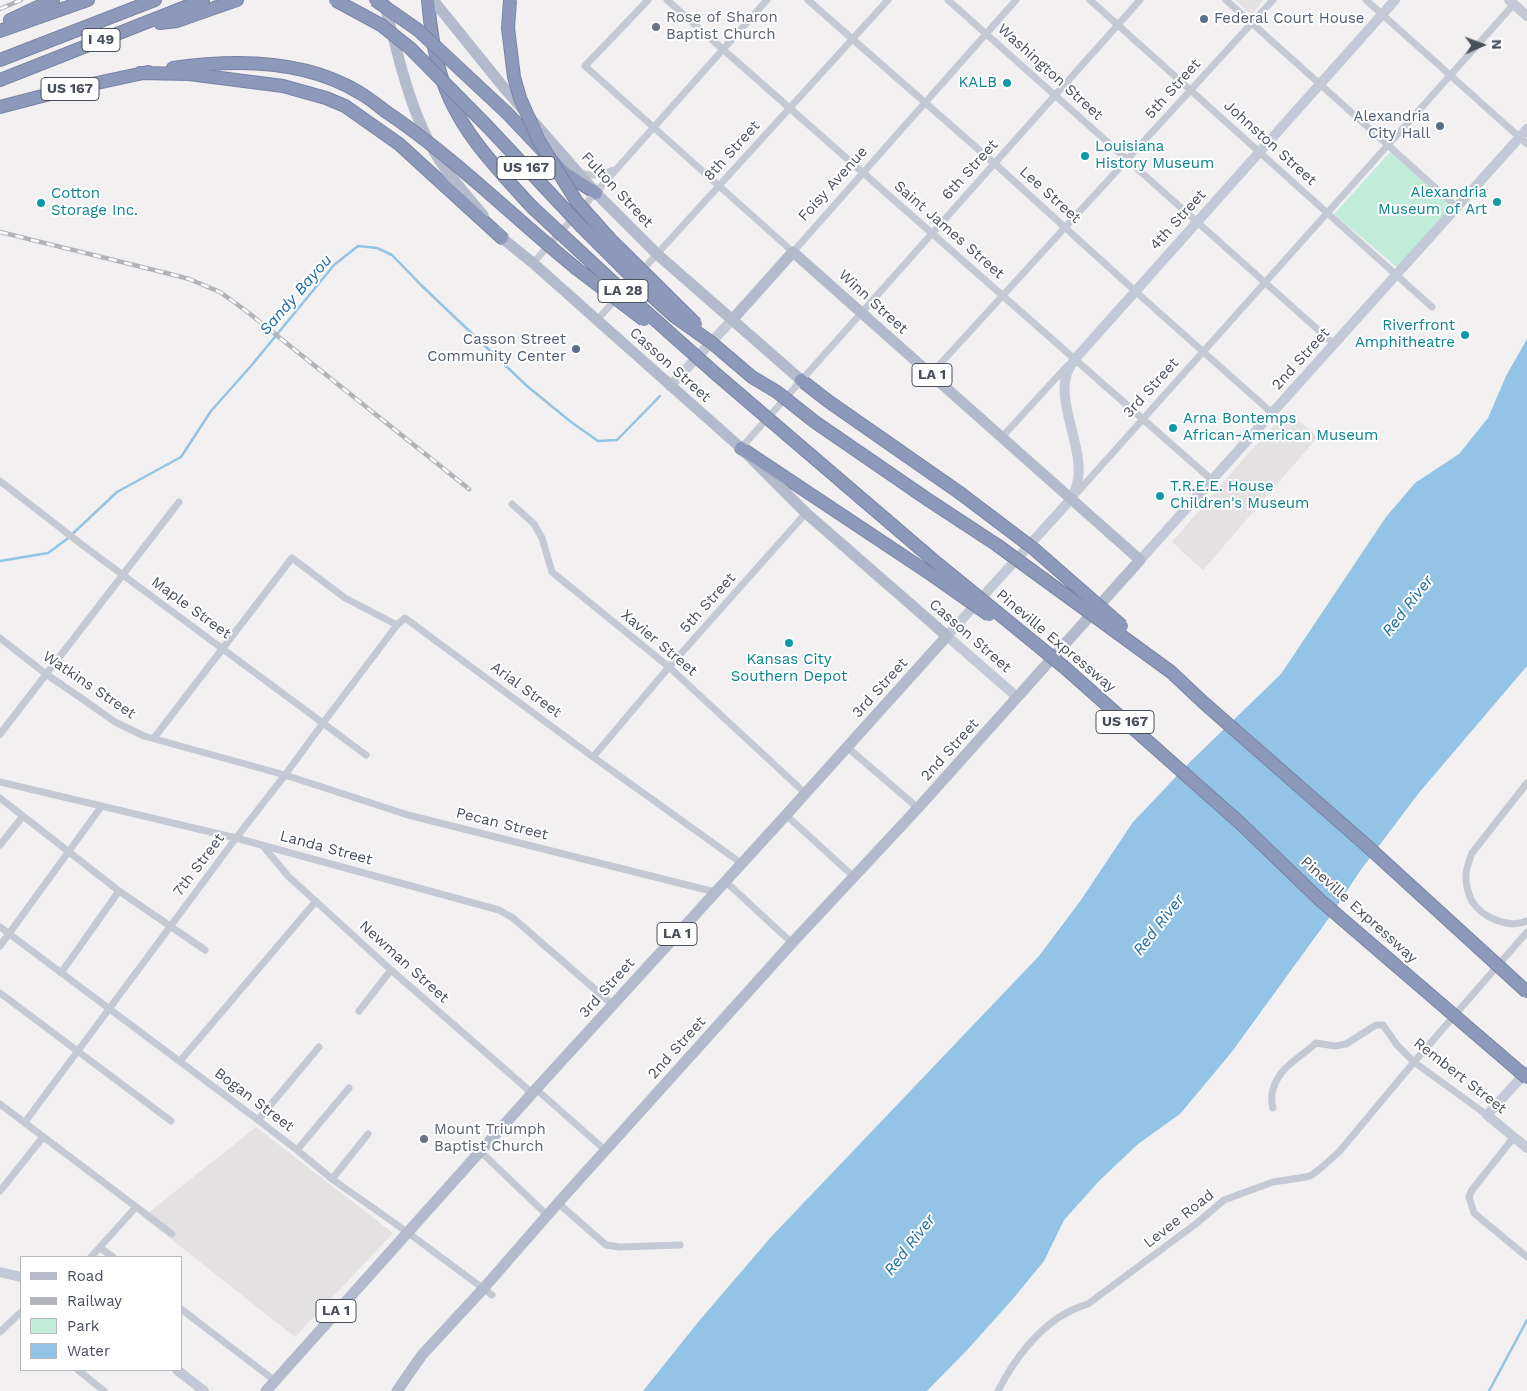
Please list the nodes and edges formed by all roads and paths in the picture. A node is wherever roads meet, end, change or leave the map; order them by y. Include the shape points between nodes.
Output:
1 (53, 0) edge
2 (88, 0) edge
3 (144, 0) edge
4 (155, 0) edge
5 (203, 0) edge
6 (237, 0) edge
7 (335, 0) edge
8 (375, 0) edge
9 (383, 0) edge
10 (428, 0) edge
11 (433, 0) edge
12 (510, 0) edge
13 (648, 0) edge
14 (667, 0) edge
15 (767, 0) edge
16 (808, 0) edge
17 (888, 0) edge
18 (948, 0) edge
19 (1016, 0) edge
20 (1090, 0) edge
21 (1140, 0) edge
22 (1226, 0) edge
23 (1273, 0) edge
24 (1366, 0) edge
25 (1395, 0) edge
26 (1512, 2) edge
27 (1382, 14) junction
28 (1527, 16) edge
29 (109, 18) junction
30 (1252, 23) junction
31 (0, 24) edge
32 (1118, 25) junction
33 (135, 26) junction
34 (0, 31) edge
35 (986, 34) junction
36 (852, 39) junction
37 (723, 49) junction
38 (0, 60) edge
39 (140, 73) junction
40 (1450, 75) junction
41 (0, 80) edge
42 (1320, 84) junction
43 (1190, 90) junction
44 (1055, 95) junction
45 (926, 102) junction
46 (0, 107) edge
47 (790, 108) junction
48 (654, 127) junction
49 (1527, 129) edge
50 (1523, 140) edge
51 (1388, 145) junction
52 (1259, 152) junction
53 (1127, 160) junction
54 (994, 163) junction
55 (617, 169) junction
56 (578, 172) junction
57 (863, 173) junction
58 (719, 186) junction
59 (596, 193) junction
60 (1457, 206) junction
61 (1327, 213) junction
62 (1197, 222) junction
63 (1065, 228) junction
64 (932, 233) junction
65 (502, 238) junction
66 (793, 252) junction
67 (657, 254) junction
68 (533, 263) junction
69 (1396, 275) junction
70 (1265, 283) junction
71 (1135, 291) junction
72 (1003, 296) junction
73 (1432, 307) dead end
74 (862, 312) junction
75 (597, 320) junction
76 (732, 320) junction
77 (712, 343) junction
78 (1334, 344) junction
79 (1203, 352) junction
80 (1074, 359) junction
81 (716, 374) junction
82 (931, 374) junction
83 (801, 380) junction
84 (670, 386) junction
85 (1272, 413) junction
86 (1143, 419) junction
87 (1002, 437) junction
88 (741, 448) junction
89 (1212, 480) junction
90 (0, 481) edge
91 (1071, 499) junction
92 (179, 502) dead end
93 (512, 504) dead end
94 (806, 513) junction
95 (1140, 560) junction
96 (123, 575) junction
97 (397, 625) junction
98 (947, 636) junction
99 (0, 638) edge
100 (223, 649) junction
101 (669, 667) junction
102 (1064, 667) junction
103 (1171, 672) junction
104 (46, 674) junction
105 (1017, 697) junction
106 (323, 723) junction
107 (0, 734) edge
108 (154, 738) junction
109 (847, 747) junction
110 (366, 755) dead end
111 (593, 757) junction
112 (286, 775) junction
113 (0, 782) edge
114 (1527, 783) edge
115 (805, 793) junction
116 (0, 798) edge
117 (101, 807) junction
118 (918, 808) junction
119 (786, 815) junction
120 (23, 816) junction
121 (236, 838) junction
122 (0, 845) edge
123 (263, 846) junction
124 (67, 852) junction
125 (742, 863) junction
126 (854, 877) junction
127 (725, 881) junction
128 (119, 891) junction
129 (715, 892) junction
130 (316, 901) junction
131 (1527, 921) edge
132 (171, 926) junction
133 (0, 928) edge
134 (1527, 932) edge
135 (9, 934) junction
136 (792, 943) junction
137 (0, 946) edge
138 (205, 950) dead end
139 (391, 970) junction
140 (61, 973) junction
141 (1527, 992) edge
142 (0, 993) edge
143 (613, 1005) junction
144 (109, 1009) junction
145 (359, 1010) dead end
146 (319, 1047) dead end
147 (78, 1050) junction
148 (180, 1061) junction
149 (1414, 1062) junction
150 (1527, 1071) edge
151 (1527, 1078) edge
152 (349, 1088) dead end
153 (534, 1091) junction
154 (0, 1104) edge
155 (1273, 1108) dead end
156 (1488, 1115) junction
157 (258, 1120) junction
158 (171, 1121) dead end
159 (25, 1122) junction
160 (368, 1134) dead end
161 (43, 1137) junction
162 (1514, 1137) junction
163 (1527, 1148) edge
164 (297, 1150) junction
165 (605, 1150) junction
166 (481, 1152) junction
167 (332, 1179) junction
168 (0, 1191) edge
169 (558, 1203) junction
170 (136, 1207) junction
171 (547, 1215) junction
172 (407, 1232) junction
173 (172, 1234) dead end
174 (680, 1245) dead end
175 (100, 1248) junction
176 (92, 1256) edge
177 (112, 1256) edge
178 (1527, 1257) edge
179 (0, 1272) edge
180 (20, 1277) edge
181 (488, 1292) junction
182 (182, 1310) edge
183 (20, 1313) edge
184 (14, 1319) junction
185 (20, 1324) edge
186 (0, 1332) edge
187 (79, 1371) edge
188 (178, 1371) edge
189 (274, 1380) junction
190 (104, 1391) edge
191 (204, 1391) edge
192 (266, 1391) edge
193 (397, 1391) edge
194 (998, 1391) edge

1 - 31 highway
2 - 34 highway
3 - 29 highway
4 - 29 highway, I 49
5 - 33 highway, I 49
6 - 33 highway via 177,21
7 - 77 highway, US 167, bridge via 381,25 410,48 642,287 674,316
8 - 59 highway, bridge via 418,30 507,113 563,172
9 - 65 main road, Casson Street via 419,121 438,158
10 - 81 highway, LA 28, bridge via 440,73 468,132 494,166 532,207 614,284
11 - 56 main road, Fulton Street
12 - 77 highway, LA 28, bridge via 508,28 514,77 530,122 553,165 577,202
13 - 48 street, Winn Street via 585,66
14 - 37 street, Saint James Street
15 - 37 street
16 - 36 street, Lee Street
17 - 36 street, 8th Street
18 - 35 street, Washington Street
19 - 35 street, Foisy Avenue
20 - 32 street, Johnston Street
21 - 32 street, 6th Street
22 - 30 street
23 - 30 street, 5th Street
24 - 27 street
25 - 27 main road, 4th Street
26 - 28 main road
26 - 40 street, 3rd Street
27 - 40 street
27 - 42 main road, 4th Street
29 - 38 highway, I 49
30 - 42 street
30 - 43 street, 5th Street
32 - 43 street, Johnston Street
32 - 44 street, 6th Street
33 - 41 highway, I 49
35 - 44 street, Washington Street
35 - 45 street, Foisy Avenue
36 - 45 street, Lee Street
36 - 47 street, 8th Street
37 - 47 street, Saint James Street
37 - 48 street
39 - 46 highway, US 167
39 - 65 highway via 189,74 283,86 345,106 399,144
39 - 81 highway, US 167, bridge via 228,63 282,66 328,77 360,93 415,131 577,268
40 - 50 street
40 - 51 street, 3rd Street
42 - 51 street
42 - 52 main road, 4th Street
43 - 52 street, Johnston Street
43 - 53 street, 5th Street
44 - 53 street, Washington Street
44 - 54 street, 6th Street
45 - 54 street, Lee Street
45 - 57 street, Foisy Avenue
47 - 57 street, Saint James Street
47 - 58 street, 8th Street
48 - 55 street
48 - 58 street, Winn Street
49 - 50 main road, 2nd Street
50 - 60 main road, 2nd Street
51 - 60 street
51 - 61 street, 3rd Street
52 - 61 street, Johnston Street
52 - 62 main road, 4th Street
53 - 62 street, Washington Street
53 - 63 street, 5th Street
54 - 63 street, Lee Street
54 - 64 street, 6th Street
55 - 56 street via 589,176
55 - 59 street
56 - 59 main road, Fulton Street
57 - 64 street, Saint James Street
57 - 66 street, Foisy Avenue
58 - 66 street, Winn Street
58 - 67 street, 8th Street
59 - 67 main road, Fulton Street
59 - 68 street
60 - 69 main road, 2nd Street
61 - 69 street, Johnston Street
61 - 70 street, 3rd Street
62 - 70 street, Washington Street
62 - 71 main road, 4th Street
63 - 71 street, Lee Street
63 - 72 street, 5th Street
64 - 72 street, Saint James Street
64 - 74 street, 6th Street
65 - 68 main road, Casson Street
66 - 74 main road, Winn Street / LA 1
66 - 76 main road, Foisy Avenue
67 - 75 street, 8th Street
67 - 76 main road, Fulton Street
68 - 75 main road, Casson Street
69 - 73 street, Johnston Street
69 - 78 main road, 2nd Street
70 - 78 street, Washington Street
70 - 79 street, 3rd Street
71 - 79 street, Lee Street
71 - 80 main road, 4th Street
72 - 80 street, Saint James Street
72 - 82 street, 5th Street
74 - 82 main road, Winn Street / LA 1
74 - 83 street, 6th Street
75 - 84 main road, Casson Street
76 - 83 main road, Fulton Street
76 - 84 main road, Foisy Avenue
77 - 103 highway, US 167, bridge via 752,377 1005,551
78 - 85 main road, 2nd Street
79 - 85 street, Lee Street
79 - 86 street, 3rd Street
80 - 86 street, Saint James Street
80 - 87 street, 4th Street
80 - 91 main road via 1065,384 1078,471 1078,484
81 - 102 highway, Pineville Expressway / US 167, bridge
82 - 87 main road, Winn Street / LA 1
83 - 88 street, 6th Street
83 - 103 highway, bridge via 1041,555
84 - 88 main road, Casson Street
85 - 89 main road, 2nd Street
86 - 89 street, Saint James Street
86 - 91 street, 3rd Street
87 - 91 main road, Winn Street / LA 1
88 - 94 main road, Casson Street
88 - 102 highway, bridge
89 - 95 main road, 2nd Street
90 - 96 street, Maple Street
91 - 95 main road, Winn Street / LA 1
91 - 98 main road, 3rd Street
92 - 96 street
93 - 101 street, Xavier Street via 534,524 542,538 552,572
94 - 98 main road, Casson Street
94 - 101 street, 5th Street
95 - 105 main road, 2nd Street
96 - 100 street, Maple Street
96 - 104 street
97 - 100 street, Arial Street via 345,598 292,558
97 - 106 street, 7th Street
97 - 111 street, Arial Street via 405,618
98 - 105 main road, Casson Street
98 - 109 main road, 3rd Street / LA 1
99 - 104 street, Watkins Street
100 - 106 street, Maple Street
100 - 108 street
101 - 111 street, 5th Street
101 - 115 street, Xavier Street
102 - 151 highway, Pineville Expressway / US 167, bridge via 1240,823 1321,901
103 - 141 highway, US 167, bridge
104 - 107 street
104 - 108 street, Watkins Street via 115,722
105 - 118 main road, 2nd Street
106 - 110 street, Maple Street
106 - 112 street, 7th Street
108 - 112 street, Watkins Street
109 - 115 main road, 3rd Street / LA 1
109 - 118 street
111 - 125 street, Arial Street
112 - 121 street, 7th Street
112 - 129 street, Pecan Street via 408,815
113 - 117 street, Landa Street
114 - 131 street via 1472,853 1466,878 1472,902 1481,911 1498,921
115 - 119 main road, 3rd Street / LA 1
116 - 120 street
117 - 121 street, Landa Street
117 - 124 street
118 - 126 main road, 2nd Street
119 - 125 main road, 3rd Street / LA 1
119 - 126 street
120 - 122 street
120 - 124 street
121 - 123 street, Landa Street
121 - 132 street, 7th Street
123 - 130 street, Newman Street via 288,876
123 - 143 street, Landa Street via 499,910 513,918
124 - 128 street
124 - 135 street
125 - 127 main road, 3rd Street / LA 1
126 - 136 main road, 2nd Street
127 - 129 main road, 3rd Street / LA 1
127 - 136 street
128 - 132 street
128 - 140 street
129 - 143 main road, 3rd Street / LA 1
130 - 139 street, Newman Street
130 - 148 street
132 - 138 street
132 - 144 street, 7th Street
133 - 135 street, Bogan Street
134 - 149 street, Levee Road
135 - 137 street
135 - 140 street, Bogan Street
136 - 165 main road, 2nd Street
139 - 145 street
139 - 153 street, Newman Street
140 - 144 street, Bogan Street
142 - 147 street
143 - 153 main road, 3rd Street / LA 1
144 - 147 street, 7th Street
144 - 148 street, Bogan Street
146 - 157 street
147 - 158 street
147 - 159 street, 7th Street
148 - 157 street, Bogan Street
149 - 155 street, Rembert Street via 1380,1024 1346,1044 1316,1043 1289,1064 1276,1080 1271,1103
149 - 156 street, Rembert Street
149 - 194 street, Levee Road via 1339,1152 1312,1175 1273,1182 1224,1200 1088,1304 1054,1321 1025,1348
150 - 156 main road
152 - 164 street
153 - 165 street, Newman Street
153 - 166 main road, 3rd Street / LA 1
154 - 159 street
156 - 162 main road, Rembert Street
157 - 164 street, Bogan Street
159 - 161 street
160 - 167 street
161 - 168 street
161 - 170 street
162 - 163 main road, Rembert Street
162 - 178 street via 1469,1198 1474,1213
164 - 167 street, Bogan Street
165 - 169 main road, 2nd Street
166 - 171 street
166 - 172 main road, 3rd Street / LA 1
167 - 172 street, Bogan Street
169 - 171 main road, 2nd Street
169 - 174 street via 606,1245
170 - 173 street
170 - 175 street
171 - 181 main road, 2nd Street
172 - 181 street, Bogan Street
172 - 189 main road, 3rd Street / LA 1
175 - 176 street
175 - 177 street
179 - 180 main road
181 - 193 main road, 2nd Street via 422,1355
182 - 189 street
183 - 184 street
184 - 185 street
184 - 186 street
187 - 190 street
188 - 191 main road
189 - 192 main road, 3rd Street / LA 1

